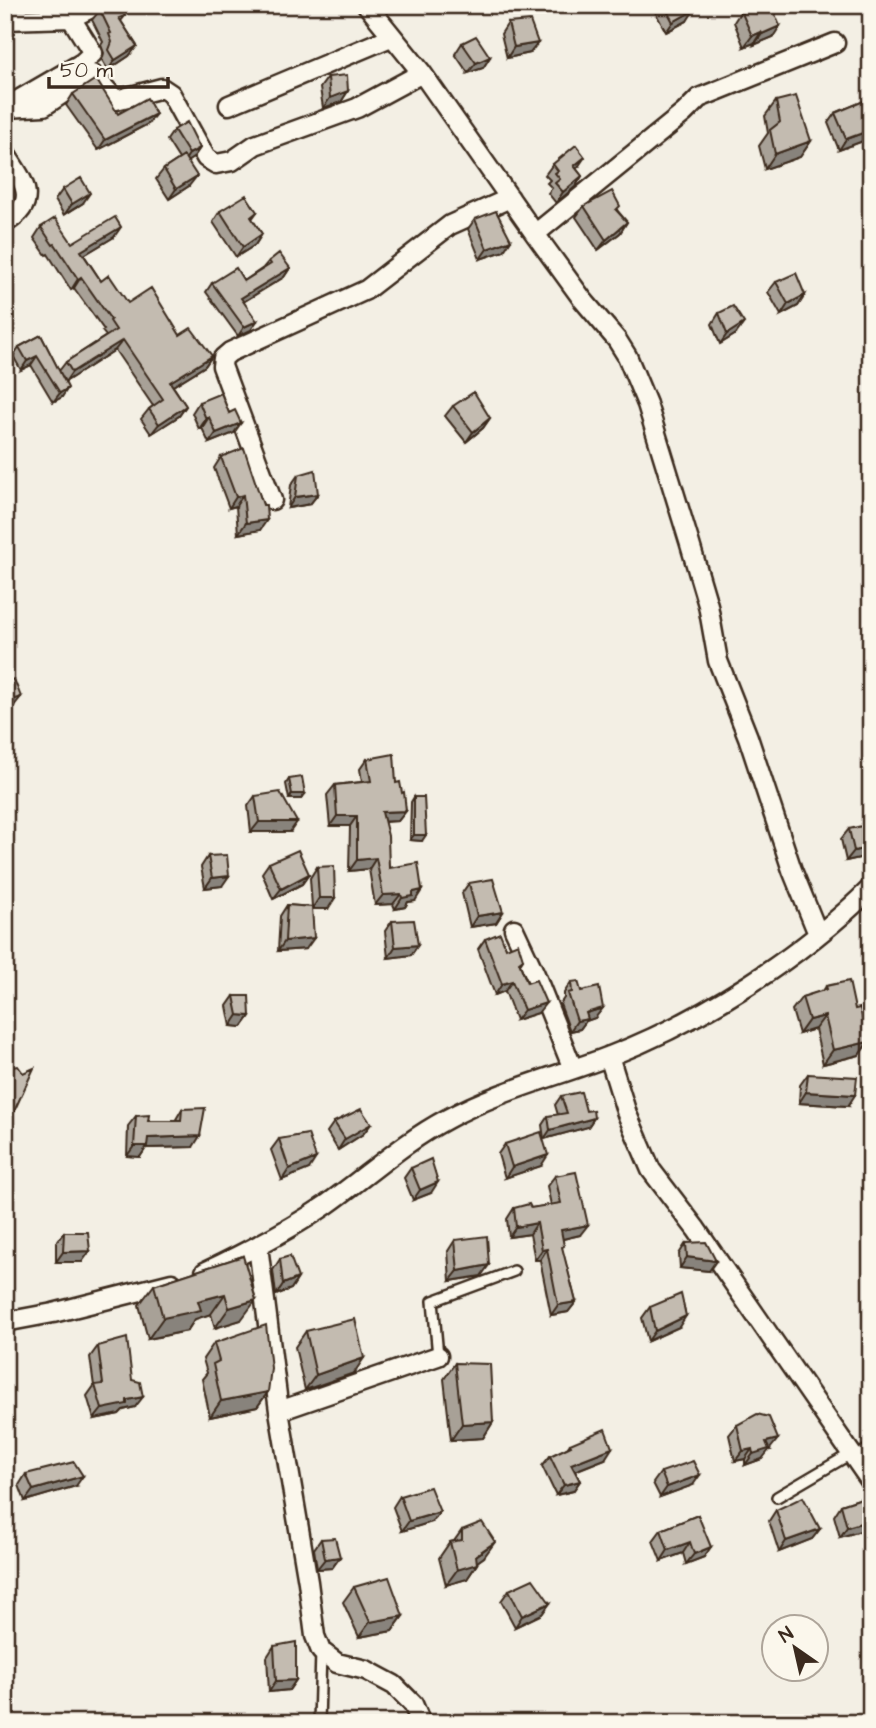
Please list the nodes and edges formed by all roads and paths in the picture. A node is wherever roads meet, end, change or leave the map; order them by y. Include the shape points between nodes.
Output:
1 (98, 5) edge
2 (367, 5) edge
3 (71, 18) junction
4 (5, 20) edge
5 (391, 37) junction
6 (835, 43) dead end
7 (422, 73) junction
8 (229, 105) dead end
9 (5, 108) edge
10 (5, 153) edge
11 (510, 198) junction
12 (5, 223) edge
13 (535, 234) junction
14 (272, 500) dead end
15 (871, 888) edge
16 (514, 929) dead end
17 (818, 934) junction
18 (609, 1056) junction
19 (573, 1069) junction
20 (258, 1246) junction
21 (514, 1272) dead end
22 (5, 1322) edge
23 (438, 1356) joint
24 (279, 1411) junction
25 (871, 1447) edge
26 (853, 1456) junction
27 (871, 1482) edge
28 (777, 1497) dead end
29 (321, 1651) junction
30 (319, 1723) edge
31 (421, 1723) edge

1 - 3 street
2 - 5 street
3 - 4 street
3 - 9 street via 93,53
5 - 7 street
5 - 8 street
6 - 13 street via 699,98
7 - 9 street via 357,108 216,164 206,158 171,94 162,88 116,100 92,74 44,106
7 - 11 street
10 - 12 street via 27,197 26,204
11 - 13 street
11 - 14 street via 450,225 366,290 223,358 222,366
13 - 17 street via 617,340 638,379 708,605 718,661
15 - 17 street
16 - 19 street
17 - 18 street via 715,1005
18 - 19 street
18 - 26 street via 651,1170
19 - 20 street via 496,1096 446,1120
20 - 22 street via 201,1274
20 - 24 street
21 - 23 lane via 433,1301
23 - 24 street
24 - 29 street
25 - 26 lane
26 - 27 street
26 - 28 lane
29 - 30 lane
29 - 31 street via 337,1663 366,1670 394,1685 413,1704

